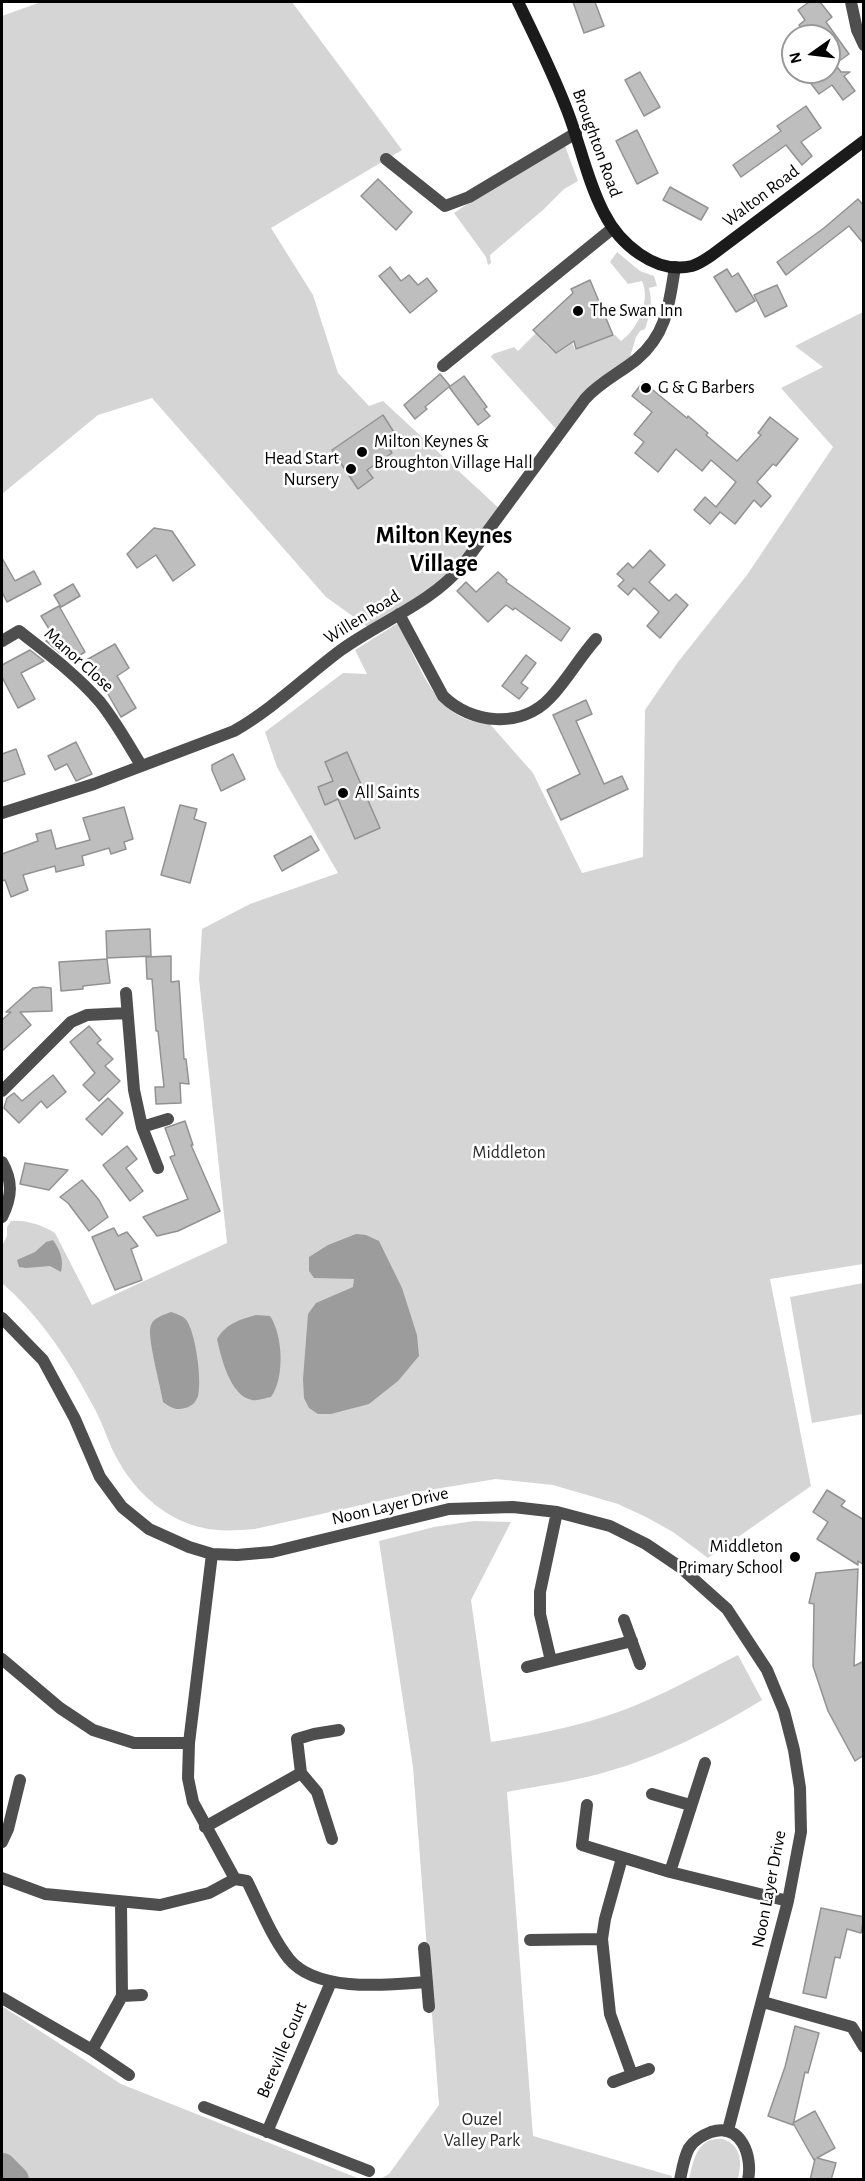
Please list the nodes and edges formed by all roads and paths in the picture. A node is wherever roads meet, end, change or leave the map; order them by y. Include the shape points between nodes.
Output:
1 (518, 2) edge
2 (852, 2) edge
3 (864, 45) edge
4 (576, 133) junction
5 (864, 141) edge
6 (387, 159) dead end
7 (613, 228) junction
8 (675, 267) junction
9 (443, 366) dead end
10 (399, 614) junction
11 (596, 639) dead end
12 (2, 641) edge
13 (141, 765) junction
14 (2, 813) edge
15 (126, 993) dead end
16 (127, 1013) junction
17 (2, 1091) edge
18 (168, 1119) dead end
19 (142, 1127) junction
20 (2, 1162) edge
21 (158, 1168) dead end
22 (2, 1217) edge
23 (2, 1318) edge
24 (557, 1512) junction
25 (212, 1554) junction
26 (624, 1620) dead end
27 (632, 1641) junction
28 (2, 1659) edge
29 (551, 1661) junction
30 (640, 1664) dead end
31 (527, 1667) dead end
32 (339, 1730) dead end
33 (189, 1743) junction
34 (705, 1763) dead end
35 (301, 1773) junction
36 (20, 1780) dead end
37 (652, 1794) dead end
38 (587, 1805) dead end
39 (690, 1805) junction
40 (205, 1827) junction
41 (333, 1839) dead end
42 (2, 1842) edge
43 (622, 1858) junction
44 (670, 1872) junction
45 (2, 1878) edge
46 (235, 1879) junction
47 (788, 1901) junction
48 (121, 1903) junction
49 (602, 1939) junction
50 (531, 1940) dead end
51 (424, 1948) dead end
52 (331, 1982) junction
53 (427, 1982) junction
54 (122, 1995) junction
55 (142, 1995) dead end
56 (2, 1998) edge
57 (763, 2002) junction
58 (429, 2007) dead end
59 (864, 2047) edge
60 (92, 2050) junction
61 (649, 2069) dead end
62 (129, 2075) dead end
63 (632, 2075) junction
64 (614, 2082) dead end
65 (204, 2107) dead end
66 (728, 2130) junction
67 (267, 2132) junction
68 (369, 2171) dead end
69 (680, 2180) edge
70 (748, 2180) edge

1 - 4 street, Broughton Road
2 - 3 street
4 - 6 street via 469,197 445,206
4 - 7 street, Broughton Road via 594,190
5 - 8 street, Walton Road via 712,255 693,266
7 - 8 street, Broughton Road via 652,262
7 - 9 street
8 - 10 street, Willen Road via 658,337 637,359 585,399 453,577
10 - 11 street via 442,696 466,714 481,718 499,720 540,708
10 - 13 street, Willen Road via 343,649 234,731
12 - 13 street, Manor Close via 19,631 65,668 104,706
13 - 14 street, Willen Road
15 - 16 street
16 - 17 street via 87,1015 71,1022
16 - 19 street via 134,1090
18 - 19 street
19 - 21 street
20 - 22 street via 8,1172 11,1194
23 - 25 street, Noon Layer Drive via 43,1360 100,1477 122,1507 149,1529
24 - 25 street, Noon Layer Drive via 513,1507 448,1509 272,1552
24 - 29 street via 540,1592 540,1614
24 - 47 street, Noon Layer Drive via 610,1526 680,1566 727,1610 767,1670 784,1711 800,1788 801,1832
25 - 33 street
26 - 27 street
27 - 29 street
27 - 30 street
28 - 33 street via 93,1730 134,1743
29 - 31 street
32 - 35 street via 297,1739
33 - 40 street via 188,1778 193,1802
34 - 39 street
35 - 40 street
35 - 41 street via 317,1792
36 - 42 street
37 - 39 street
38 - 43 street via 582,1845
39 - 44 street
40 - 46 street
43 - 44 street
43 - 49 street
44 - 47 street
45 - 48 street via 45,1894
46 - 48 street via 209,1893 160,1905
46 - 52 street via 247,1881 291,1961
47 - 57 street, Noon Layer Drive
48 - 54 street
49 - 50 street
49 - 63 street via 610,2014
51 - 53 street
52 - 53 street
52 - 67 street, Bereville Court
53 - 58 street
54 - 55 street
54 - 60 street
56 - 60 street
57 - 59 street via 852,2027
57 - 66 street, Noon Layer Drive
60 - 62 street
61 - 63 street
63 - 64 street
65 - 67 street
66 - 69 street via 704,2134 696,2141 686,2157
66 - 70 street via 747,2151
67 - 68 street

